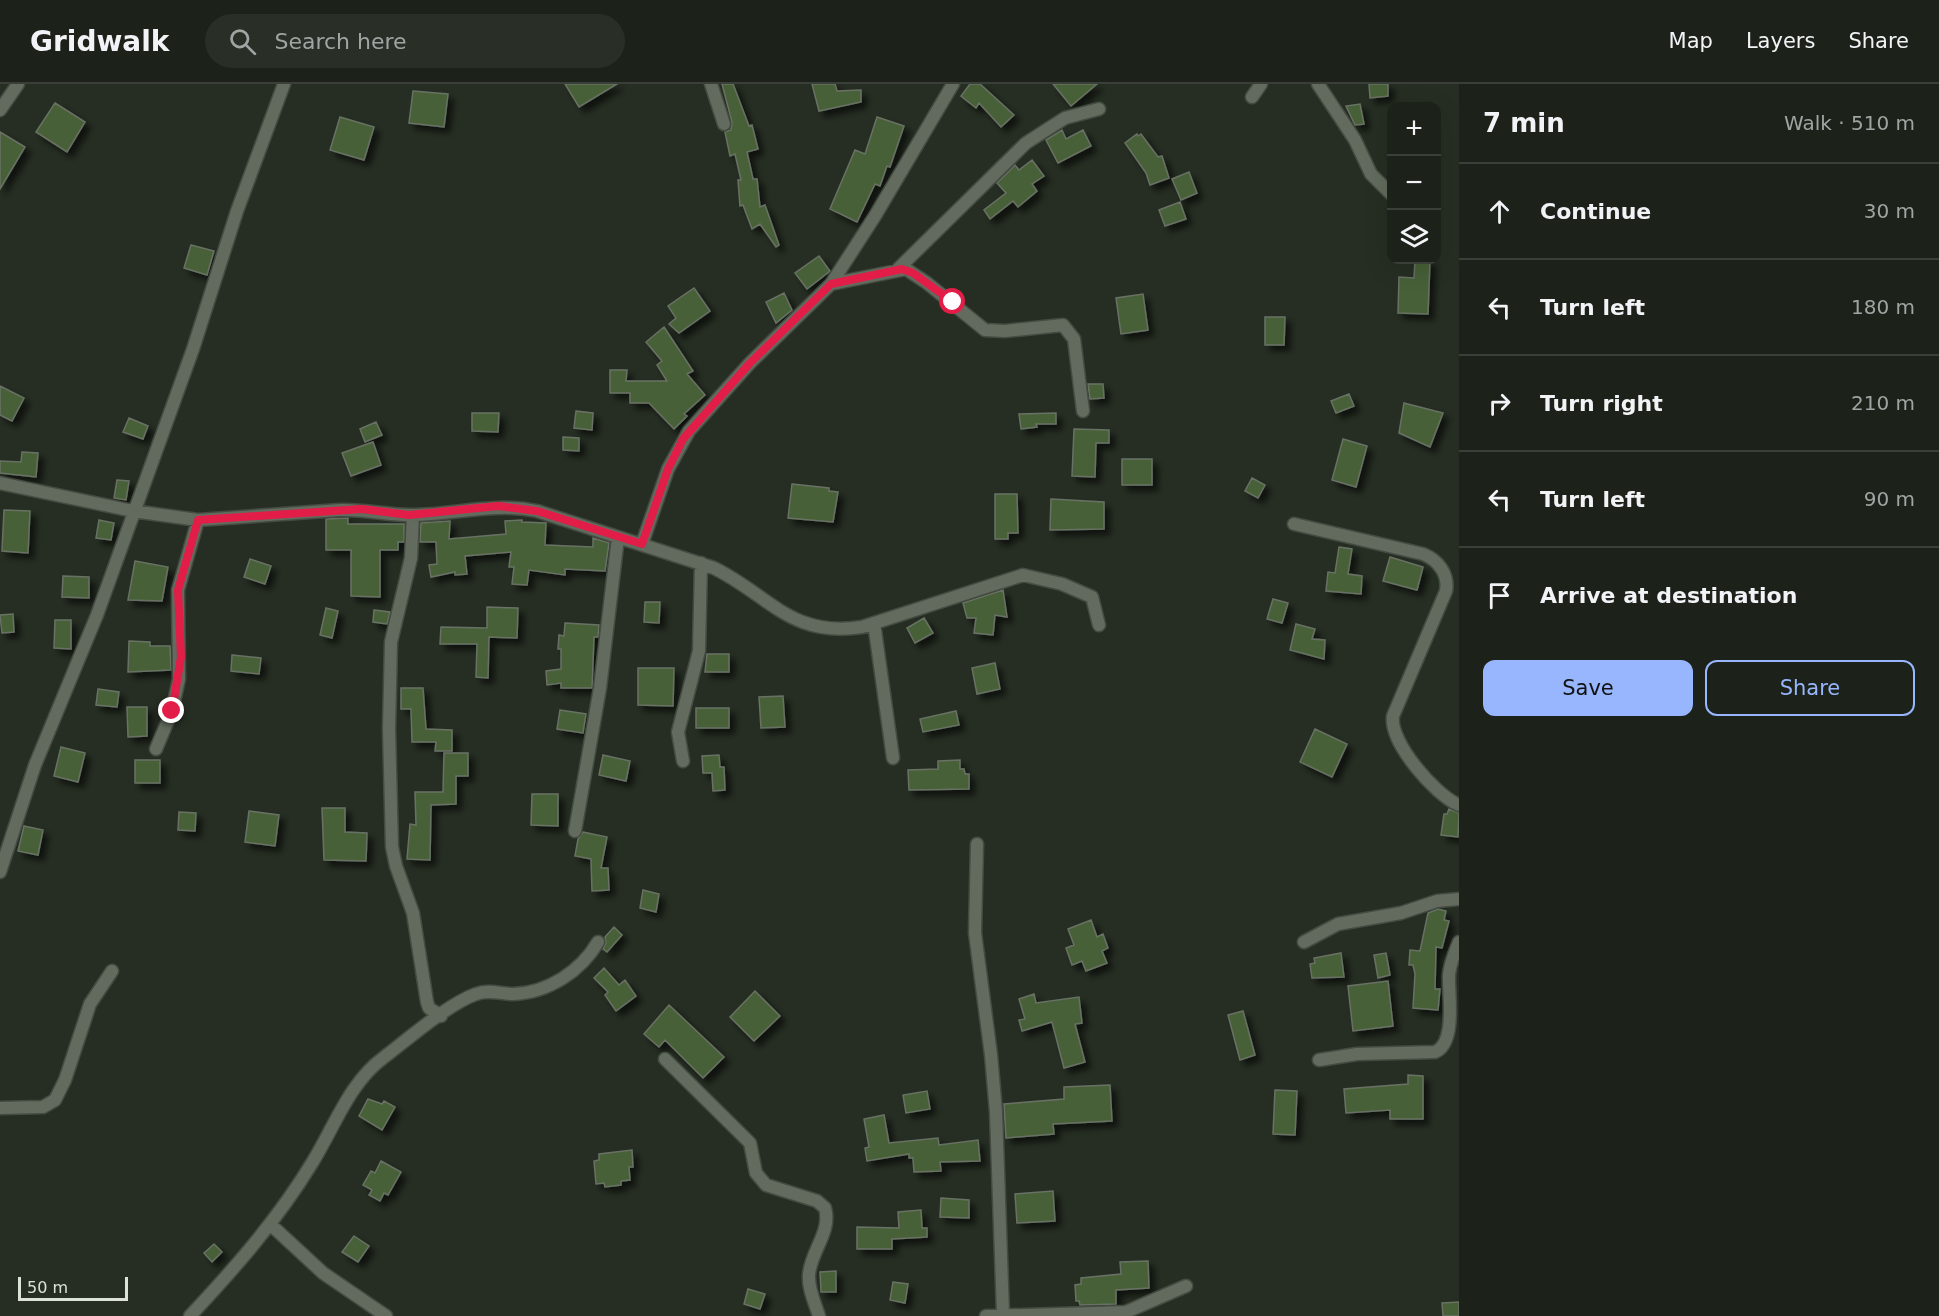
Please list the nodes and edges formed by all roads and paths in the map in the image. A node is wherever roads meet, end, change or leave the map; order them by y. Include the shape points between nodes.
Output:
1 (18, 84) edge
2 (284, 84) edge
3 (711, 84) edge
4 (953, 84) edge
5 (1261, 84) edge
6 (1318, 84) edge
7 (1252, 98) dead end
8 (1099, 109) dead end
9 (0, 110) edge
10 (724, 124) dead end
11 (1387, 190) edge
12 (898, 269) junction
13 (831, 284) junction
14 (1083, 411) dead end
15 (0, 483) edge
16 (133, 512) junction
17 (413, 515) junction
18 (198, 520) junction
19 (1294, 524) dead end
20 (618, 537) junction
21 (642, 544) junction
22 (701, 563) junction
23 (874, 623) junction
24 (1099, 625) dead end
25 (156, 749) dead end
26 (893, 758) dead end
27 (683, 761) dead end
28 (1459, 805) edge
29 (575, 831) dead end
30 (977, 844) dead end
31 (0, 872) edge
32 (1459, 899) edge
33 (598, 942) dead end
34 (1304, 942) dead end
35 (1459, 942) edge
36 (112, 971) dead end
37 (441, 1016) junction
38 (665, 1059) dead end
39 (1319, 1060) dead end
40 (6, 1108) edge
41 (0, 1118) edge
42 (270, 1224) junction
43 (1185, 1286) dead end
44 (1003, 1314) junction
45 (190, 1316) edge
46 (386, 1316) edge
47 (819, 1316) edge
48 (986, 1316) edge

1 - 9 street
2 - 16 street
3 - 10 street
4 - 13 street
5 - 7 street
6 - 11 street via 1355,140 1371,174
8 - 12 street via 1065,118 1026,143
12 - 13 street
12 - 14 street via 906,269 920,278 990,332 1063,325 1074,339
13 - 21 street via 750,363 689,431 668,469
15 - 16 street
16 - 18 street
16 - 31 street via 97,615 34,765
17 - 18 street via 362,509
17 - 20 street via 498,506 537,511
17 - 37 street via 411,558 391,642 392,847 413,913 427,1002
18 - 25 street via 178,590 179,679 172,711
19 - 28 street via 1423,554 1438,563 1447,578 1446,591 1393,716 1392,729 1398,743 1424,775
20 - 21 street
20 - 29 street via 600,688
21 - 22 street
22 - 23 street via 730,576 775,609 800,621 834,628
22 - 27 street via 699,651 678,732
23 - 24 street via 1006,579 1031,575 1092,597
23 - 26 street
30 - 44 street via 975,933 995,1100
32 - 34 street via 1349,921
33 - 37 street via 582,965 550,985 518,993 478,993
35 - 39 street via 1450,968 1450,1006 1442,1049
36 - 40 street via 87,1010 59,1095 43,1107
37 - 42 street via 370,1068
38 - 47 street via 750,1143 756,1173 766,1185 817,1201 825,1208 822,1239 808,1274
40 - 41 street
42 - 45 street via 238,1266
42 - 46 street via 323,1273
43 - 44 street via 1126,1312
44 - 48 street

